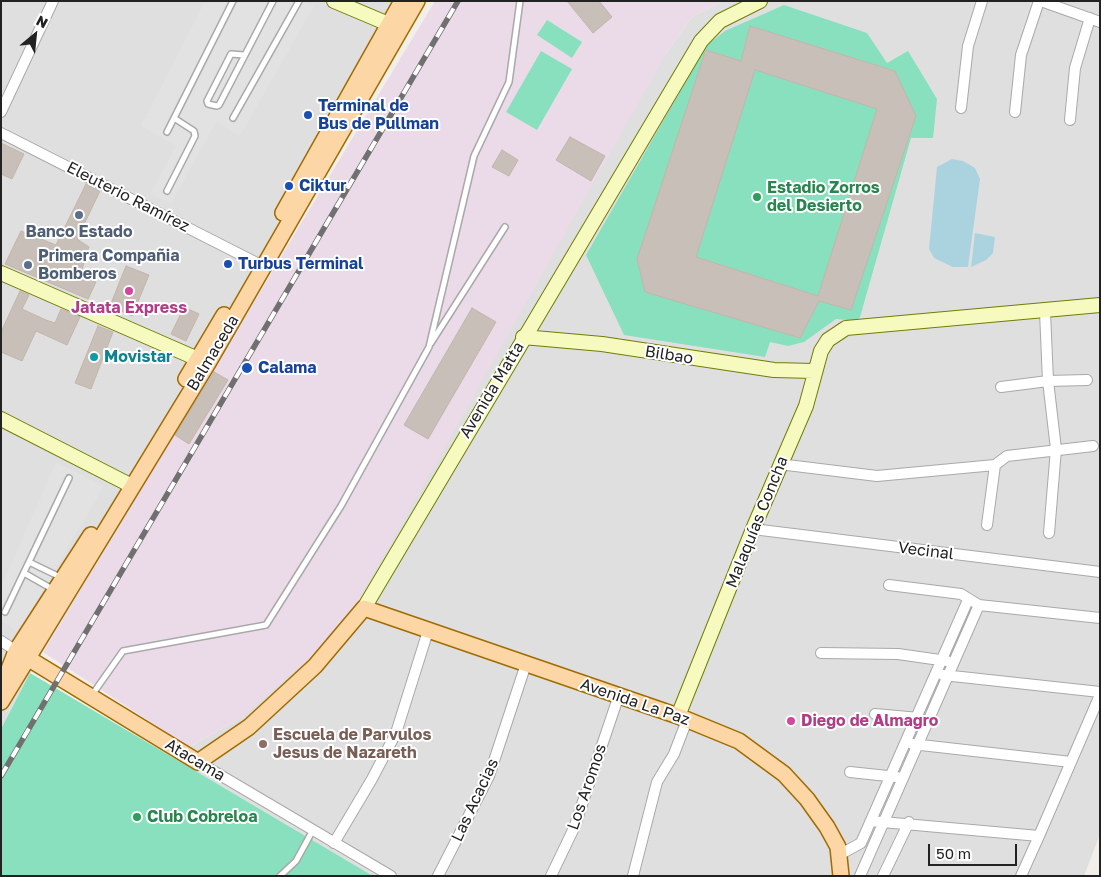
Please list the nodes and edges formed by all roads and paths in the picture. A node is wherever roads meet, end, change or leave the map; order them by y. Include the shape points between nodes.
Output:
1 (53, 1) edge
2 (233, 1) edge
3 (273, 1) edge
4 (298, 1) edge
5 (334, 1) edge
6 (402, 1) edge
7 (417, 1) edge
8 (520, 1) edge
9 (760, 1) edge
10 (982, 1) edge
11 (1040, 1) edge
12 (1095, 20) edge
13 (395, 27) junction
14 (244, 55) junction
15 (962, 108) dead end
16 (1, 112) edge
17 (1015, 112) dead end
18 (174, 118) junction
19 (233, 118) dead end
20 (1070, 120) dead end
21 (167, 132) dead end
22 (1, 133) edge
23 (167, 191) dead end
24 (505, 227) dead end
25 (255, 262) junction
26 (1, 273) edge
27 (1100, 305) edge
28 (1045, 312) junction
29 (523, 337) junction
30 (429, 347) junction
31 (203, 361) junction
32 (814, 371) junction
33 (1087, 380) dead end
34 (1048, 381) junction
35 (1001, 387) dead end
36 (1, 419) edge
37 (1093, 446) dead end
38 (1056, 449) junction
39 (779, 464) junction
40 (994, 466) junction
41 (69, 478) dead end
42 (128, 484) junction
43 (987, 524) dead end
44 (753, 529) junction
45 (1049, 533) dead end
46 (30, 562) junction
47 (1100, 572) edge
48 (24, 573) junction
49 (59, 585) junction
50 (889, 585) dead end
51 (968, 600) junction
52 (979, 605) junction
53 (364, 608) junction
54 (5, 612) dead end
55 (1100, 618) edge
56 (428, 631) junction
57 (1, 641) edge
58 (821, 653) dead end
59 (22, 654) junction
60 (941, 660) junction
61 (954, 662) junction
62 (526, 664) junction
63 (934, 674) junction
64 (948, 676) junction
65 (1, 689) edge
66 (1100, 694) edge
67 (619, 695) junction
68 (92, 696) junction
69 (1, 702) edge
70 (875, 714) dead end
71 (683, 718) junction
72 (914, 718) junction
73 (928, 719) junction
74 (904, 744) junction
75 (918, 745) junction
76 (198, 762) junction
77 (1071, 762) junction
78 (850, 772) dead end
79 (890, 776) junction
80 (904, 777) junction
81 (871, 821) junction
82 (886, 821) junction
83 (909, 822) junction
84 (313, 830) junction
85 (1039, 836) junction
86 (334, 843) junction
87 (839, 855) junction
88 (861, 874) edge
89 (280, 876) edge
90 (391, 876) edge
91 (438, 876) edge
92 (550, 876) edge
93 (633, 876) edge
94 (842, 876) edge
95 (883, 876) edge
96 (1021, 876) edge

1 - 16 street
2 - 18 lane
3 - 14 lane
4 - 19 lane
5 - 13 street
6 - 13 main road, Balmaceda
7 - 13 main road, Balmaceda
8 - 30 lane via 509,82 474,156
9 - 29 street, Avenida Matta via 729,16 701,41
10 - 15 street via 968,46
11 - 12 street
11 - 17 street via 1021,55
12 - 20 street via 1075,68
13 - 25 main road, Balmaceda
13 - 31 main road, Balmaceda
14 - 14 lane via 218,105 208,104 231,54
18 - 21 lane
18 - 23 lane via 194,130 195,136
22 - 25 street, Eleuterio Ramírez
24 - 30 lane
25 - 31 main road, Balmaceda
26 - 31 street
27 - 28 street
28 - 32 street, Malaquías Concha via 846,328 828,340
28 - 34 street
29 - 32 street, Bilbao via 602,344 774,370
29 - 53 street, Avenida Matta
30 - 68 lane via 341,506 266,626 123,651
31 - 42 main road, Balmaceda
32 - 39 street, Malaquías Concha via 806,406
33 - 34 street
34 - 35 street
34 - 38 street
36 - 42 street
37 - 38 street
38 - 40 street via 1007,456
38 - 45 street
39 - 40 street via 877,476
39 - 44 street, Malaquías Concha
40 - 43 street
41 - 46 lane
42 - 49 main road, Balmaceda
42 - 59 main road, Balmaceda
44 - 47 street, Vecinal
44 - 71 street, Malaquías Concha
46 - 48 lane
46 - 49 lane
48 - 49 lane
48 - 54 lane
49 - 59 main road, Balmaceda
50 - 51 street via 961,594
51 - 52 street
51 - 60 street
52 - 55 street
52 - 61 street
53 - 56 main road, Avenida La Paz
53 - 76 main road, Avenida Matta via 315,666 279,700
56 - 62 main road, Avenida La Paz
56 - 86 street via 396,733
57 - 59 street, Atacama
58 - 60 street via 898,654
59 - 65 main road, Balmaceda
59 - 68 main road, Atacama
59 - 69 main road, Balmaceda
60 - 61 street
60 - 63 street
61 - 64 street
62 - 67 main road, Avenida La Paz
62 - 91 street, Las Acacias via 489,776
63 - 64 street
63 - 72 street
64 - 66 street
64 - 73 street
66 - 77 street
67 - 71 main road, Avenida La Paz
67 - 92 street, Los Aromos via 574,828
68 - 76 main road, Atacama
70 - 72 street
71 - 87 main road, Avenida La Paz via 739,741 784,774 827,826
71 - 93 street via 674,754 658,782
72 - 73 street
72 - 74 street
73 - 75 street
74 - 75 street
74 - 79 street
75 - 77 street
75 - 80 street
76 - 84 street, Atacama
77 - 85 street
78 - 79 street
79 - 80 street
79 - 81 street
80 - 82 street
81 - 82 street
81 - 87 street via 861,843
82 - 83 street
82 - 88 street
83 - 85 street
83 - 95 street
84 - 86 street, Atacama
84 - 89 lane via 296,861
85 - 96 street
86 - 90 street, Atacama
87 - 94 main road, Avenida La Paz
88 - 94 street

